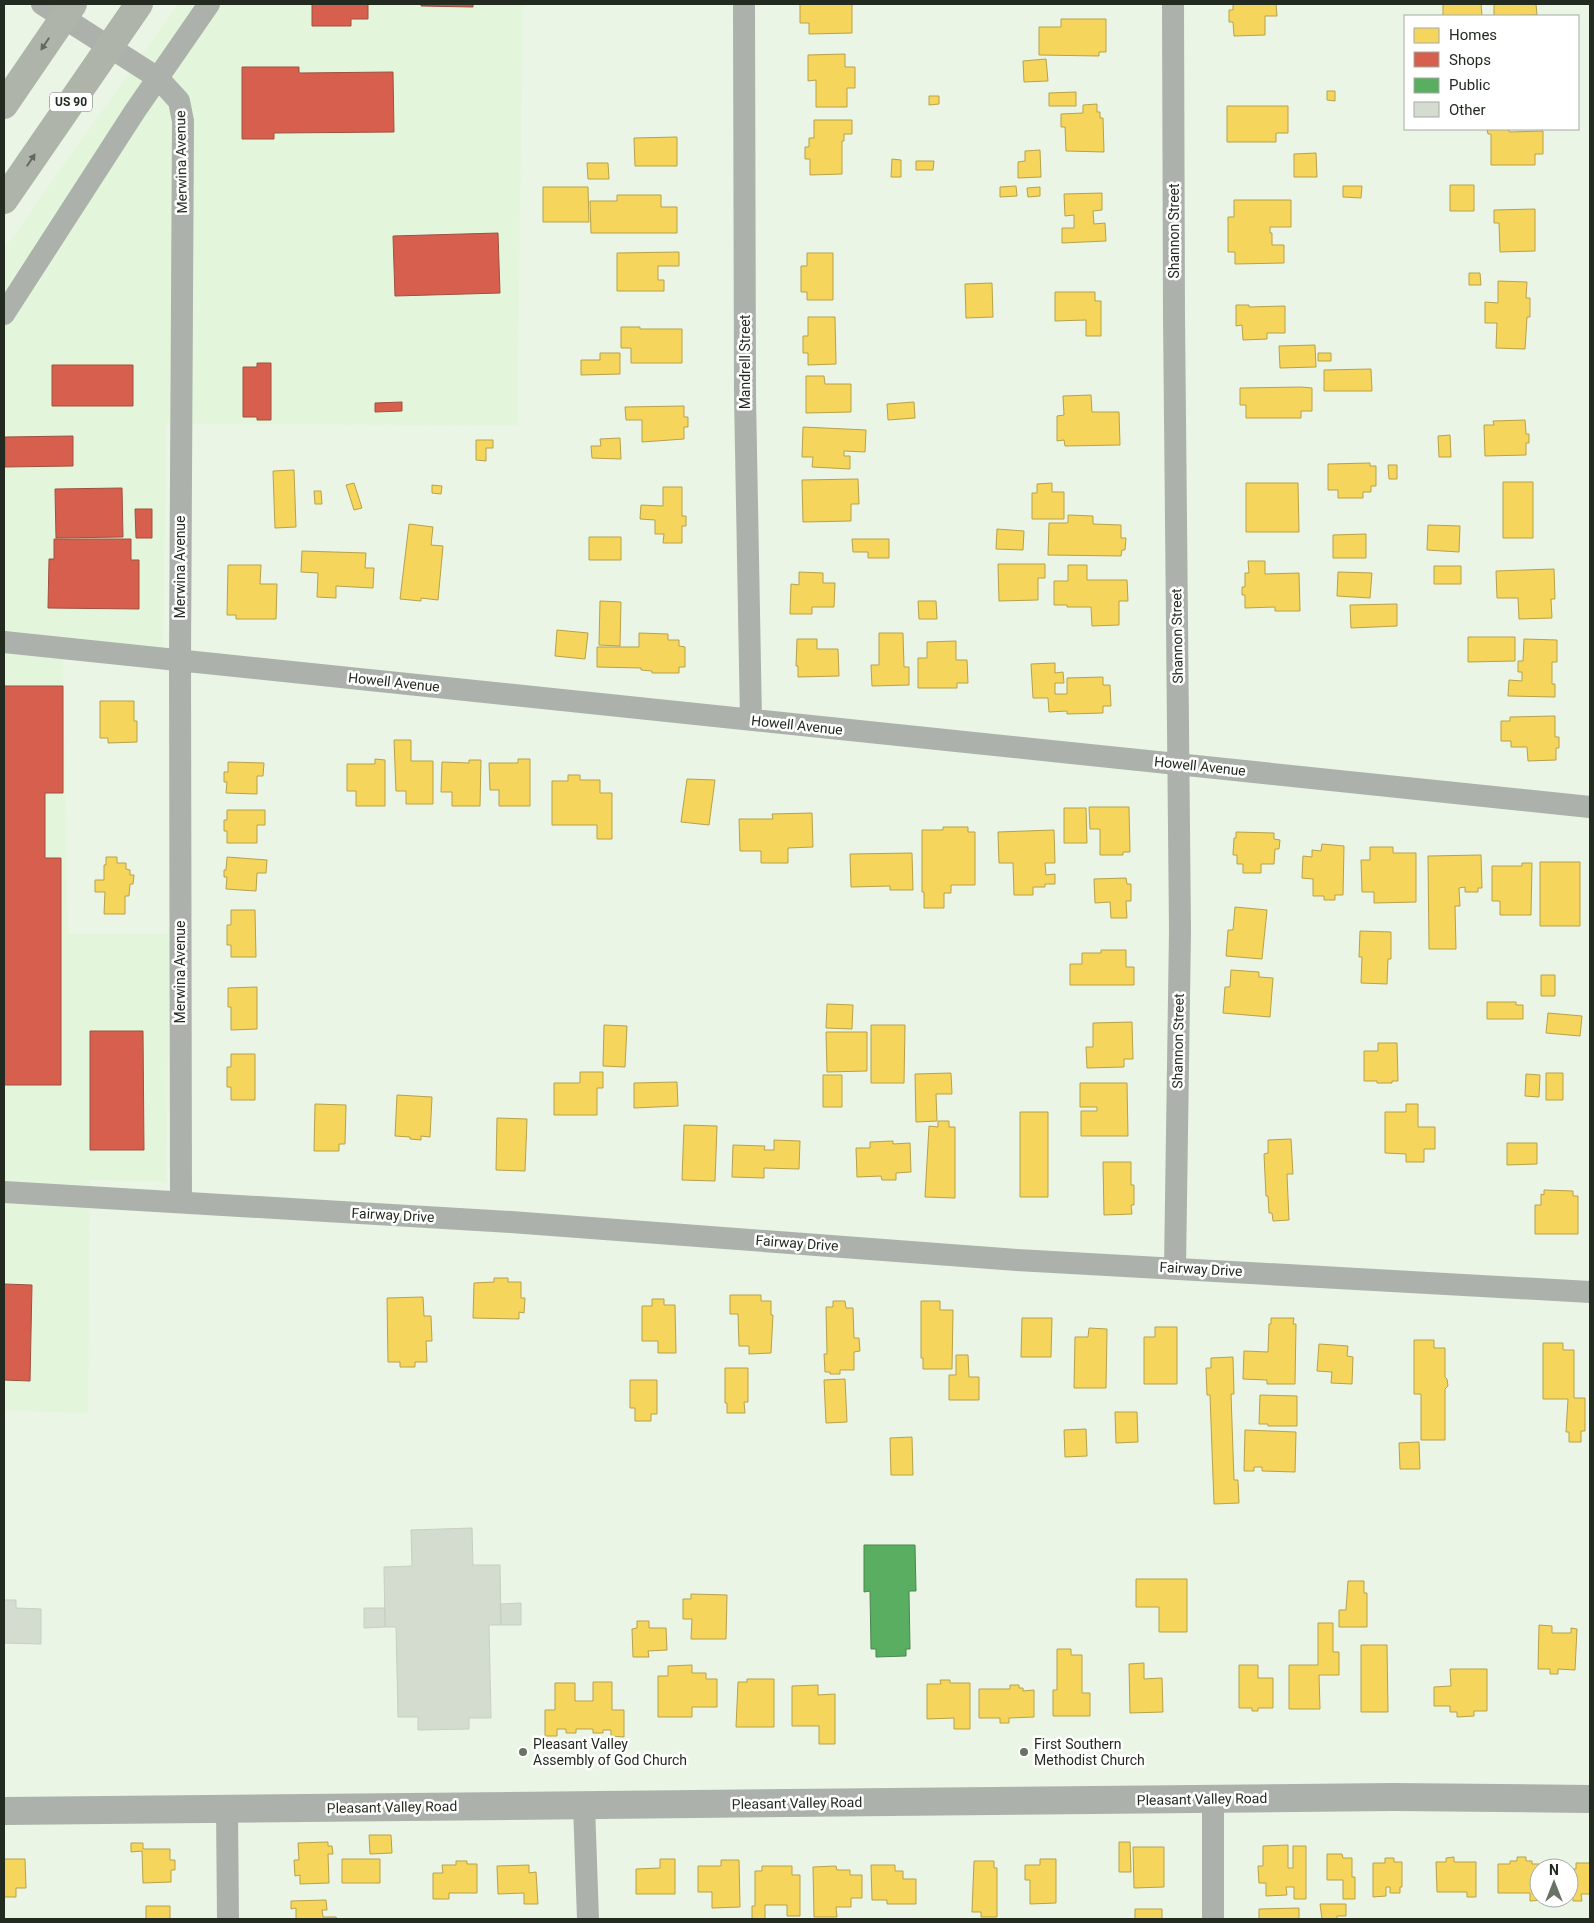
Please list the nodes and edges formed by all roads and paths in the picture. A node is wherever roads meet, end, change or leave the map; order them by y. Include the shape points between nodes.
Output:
1 (139, 4) edge
2 (209, 4) edge
3 (744, 4) edge
4 (1174, 4) edge
5 (60, 8) edge
6 (109, 47) junction
7 (158, 78) junction
8 (4, 105) edge
9 (4, 200) edge
10 (4, 314) edge
11 (4, 642) edge
12 (180, 660) junction
13 (751, 720) junction
14 (1178, 764) junction
15 (1590, 807) edge
16 (4, 1192) edge
17 (180, 1202) junction
18 (1175, 1268) junction
19 (1590, 1292) edge
20 (1590, 1798) edge
21 (1213, 1799) junction
22 (584, 1805) junction
23 (227, 1809) junction
24 (4, 1811) edge
25 (228, 1919) edge
26 (588, 1919) edge
27 (1213, 1919) edge

1 - 6 main road, US 90
2 - 7 street
3 - 13 street, Mandrell Street
4 - 14 street, Shannon Street
5 - 6 street, Merwina Avenue
5 -> 8 main road
6 - 7 street, Merwina Avenue
9 -> 6 main road, US 90
7 - 10 street
7 - 12 street, Merwina Avenue via 179,101 183,121
11 - 12 street, Howell Avenue
12 - 13 street, Howell Avenue
12 - 17 street, Merwina Avenue
13 - 14 street, Howell Avenue
14 - 15 street, Howell Avenue
14 - 18 street, Shannon Street via 1180,932
16 - 17 street, Fairway Drive
17 - 18 street, Fairway Drive
18 - 19 street, Fairway Drive
20 - 21 street, Pleasant Valley Road
21 - 22 street, Pleasant Valley Road
21 - 27 street
22 - 23 street, Pleasant Valley Road
22 - 26 street
23 - 24 street, Pleasant Valley Road
23 - 25 street

